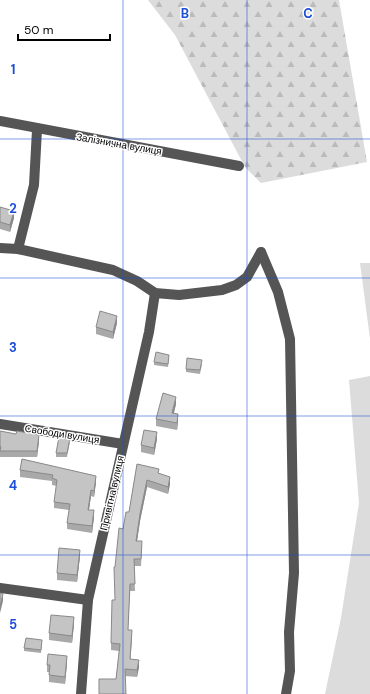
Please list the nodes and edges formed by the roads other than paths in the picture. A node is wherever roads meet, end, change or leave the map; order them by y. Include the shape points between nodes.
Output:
1 (0, 121) edge
2 (37, 130) junction
3 (239, 166) dead end
4 (0, 248) edge
5 (18, 250) junction
6 (155, 293) junction
7 (0, 424) edge
8 (123, 444) junction
9 (0, 588) edge
10 (88, 600) junction
11 (81, 694) edge
12 (286, 694) edge

1 - 2 street, Залізнична вулиця
2 - 3 street, Залізнична вулиця
2 - 5 street via 34,185
4 - 5 street
5 - 6 street via 113,270
6 - 8 street, Привітна вулиця via 149,332
6 - 12 street via 179,295 222,290 236,285 247,277 261,252 278,292 290,339 292,393 294,573 289,632 290,670
7 - 8 street, Свободи вулиця
8 - 10 street, Привітна вулиця
9 - 10 street
10 - 11 street, Привітна вулиця

